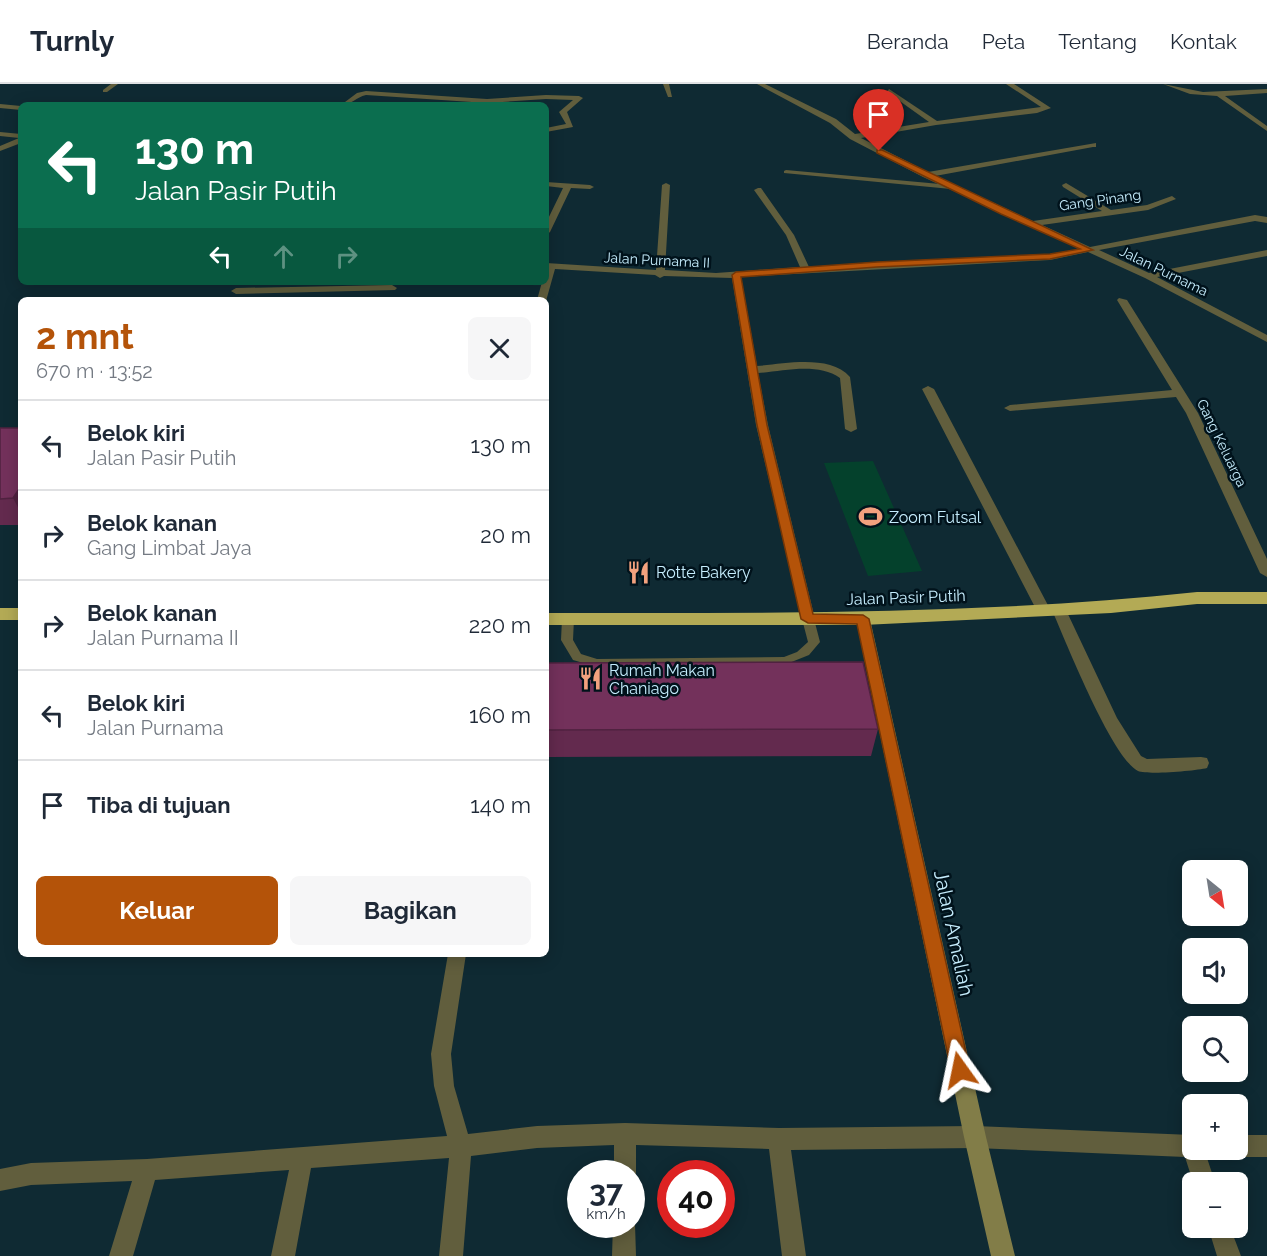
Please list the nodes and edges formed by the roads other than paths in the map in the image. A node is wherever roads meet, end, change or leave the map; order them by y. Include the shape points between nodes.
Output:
1 (115, 84) edge
2 (666, 84) edge
3 (760, 84) edge
4 (1009, 84) edge
5 (1166, 84) edge
6 (105, 91) dead end
7 (889, 91) dead end
8 (1267, 91) edge
9 (1218, 94) junction
10 (670, 96) dead end
11 (441, 99) junction
12 (350, 102) edge
13 (438, 102) edge
14 (0, 106) edge
15 (18, 108) edge
16 (936, 123) junction
17 (549, 129) edge
18 (1267, 129) edge
19 (0, 134) edge
20 (18, 137) edge
21 (853, 137) junction
22 (18, 140) edge
23 (1093, 145) dead end
24 (0, 149) edge
25 (786, 172) dead end
26 (926, 174) junction
27 (549, 184) edge
28 (568, 185) junction
29 (666, 185) dead end
30 (1066, 185) dead end
31 (590, 187) dead end
32 (951, 187) junction
33 (758, 189) dead end
34 (1172, 199) dead end
35 (1108, 211) junction
36 (1267, 219) edge
37 (1030, 224) junction
38 (549, 226) edge
39 (1089, 250) junction
40 (1267, 253) edge
41 (549, 266) edge
42 (806, 270) junction
43 (660, 275) junction
44 (736, 275) junction
45 (1148, 276) junction
46 (393, 285) edge
47 (236, 291) dead end
48 (1122, 300) dead end
49 (1267, 339) edge
50 (752, 370) junction
51 (928, 389) dead end
52 (1180, 393) junction
53 (1010, 408) dead end
54 (851, 429) dead end
55 (1267, 573) edge
56 (1267, 598) edge
57 (1051, 610) junction
58 (0, 614) edge
59 (18, 614) edge
60 (549, 619) edge
61 (568, 619) junction
62 (808, 619) junction
63 (863, 619) junction
64 (1201, 763) dead end
65 (457, 957) edge
66 (625, 1134) junction
67 (975, 1137) junction
68 (779, 1139) junction
69 (461, 1146) junction
70 (1248, 1146) edge
71 (1267, 1146) edge
72 (1182, 1147) edge
73 (302, 1157) junction
74 (625, 1160) edge
75 (147, 1170) junction
76 (0, 1180) edge
77 (624, 1238) edge
78 (1223, 1238) edge
79 (122, 1256) edge
80 (283, 1256) edge
81 (451, 1256) edge
82 (624, 1256) edge
83 (794, 1256) edge
84 (1003, 1256) edge
85 (1229, 1256) edge

1 - 6 street
2 - 10 street
3 - 21 street, Jalan Purnama via 833,121
4 - 16 street via 1047,108
5 - 9 street via 1186,92
7 - 16 street
8 - 9 street
9 - 18 street
11 - 12 street via 363,93
11 - 13 street
11 - 17 street via 579,98 563,112 570,125
14 - 15 street
16 - 21 street
19 - 20 street
21 - 26 street, Jalan Purnama
22 - 24 street
23 - 26 street
25 - 32 lane
26 - 32 street, Jalan Purnama
27 - 28 street
28 - 31 street
28 - 38 street
29 - 43 street
30 - 35 street
32 - 37 street, Jalan Purnama
33 - 42 street via 790,235
34 - 35 street, Gang Pinang via 1148,207
35 - 37 street, Gang Pinang
36 - 39 street, Jalan Purnama II
37 - 39 street, Jalan Purnama
39 - 42 street, Jalan Purnama II via 1050,256
39 - 45 street, Jalan Purnama
40 - 45 street
41 - 43 street, Jalan Purnama II
42 - 44 street, Jalan Purnama II
43 - 44 street, Jalan Purnama II
44 - 50 street
45 - 49 street, Jalan Purnama
46 - 47 street
48 - 52 street, Gang Keluarga
50 - 54 street via 818,367 839,371 845,377
50 - 62 street
51 - 57 street
52 - 53 street
52 - 55 street, Gang Keluarga
56 - 57 highway, Jalan Pasir Putih via 1197,598
57 - 63 highway, Jalan Pasir Putih
57 - 64 street via 1135,760 1144,766
58 - 59 highway
60 - 61 highway, Jalan Pasir Putih
61 - 62 highway, Jalan Pasir Putih
61 - 62 lane via 567,640 577,657 597,663 784,661 811,649 814,642
62 - 63 highway, Jalan Pasir Putih
63 - 67 street, Jalan Amaliah
65 - 69 street via 441,1054 444,1086
66 - 68 street
66 - 69 street via 537,1137
66 - 74 street
67 - 68 street
67 - 72 street
67 - 84 street, Jalan Amaliah
68 - 83 street
69 - 73 street
69 - 81 street
70 - 71 street
73 - 75 street
73 - 80 street
75 - 76 street via 31,1174
75 - 79 street
77 - 82 street
78 - 85 street

